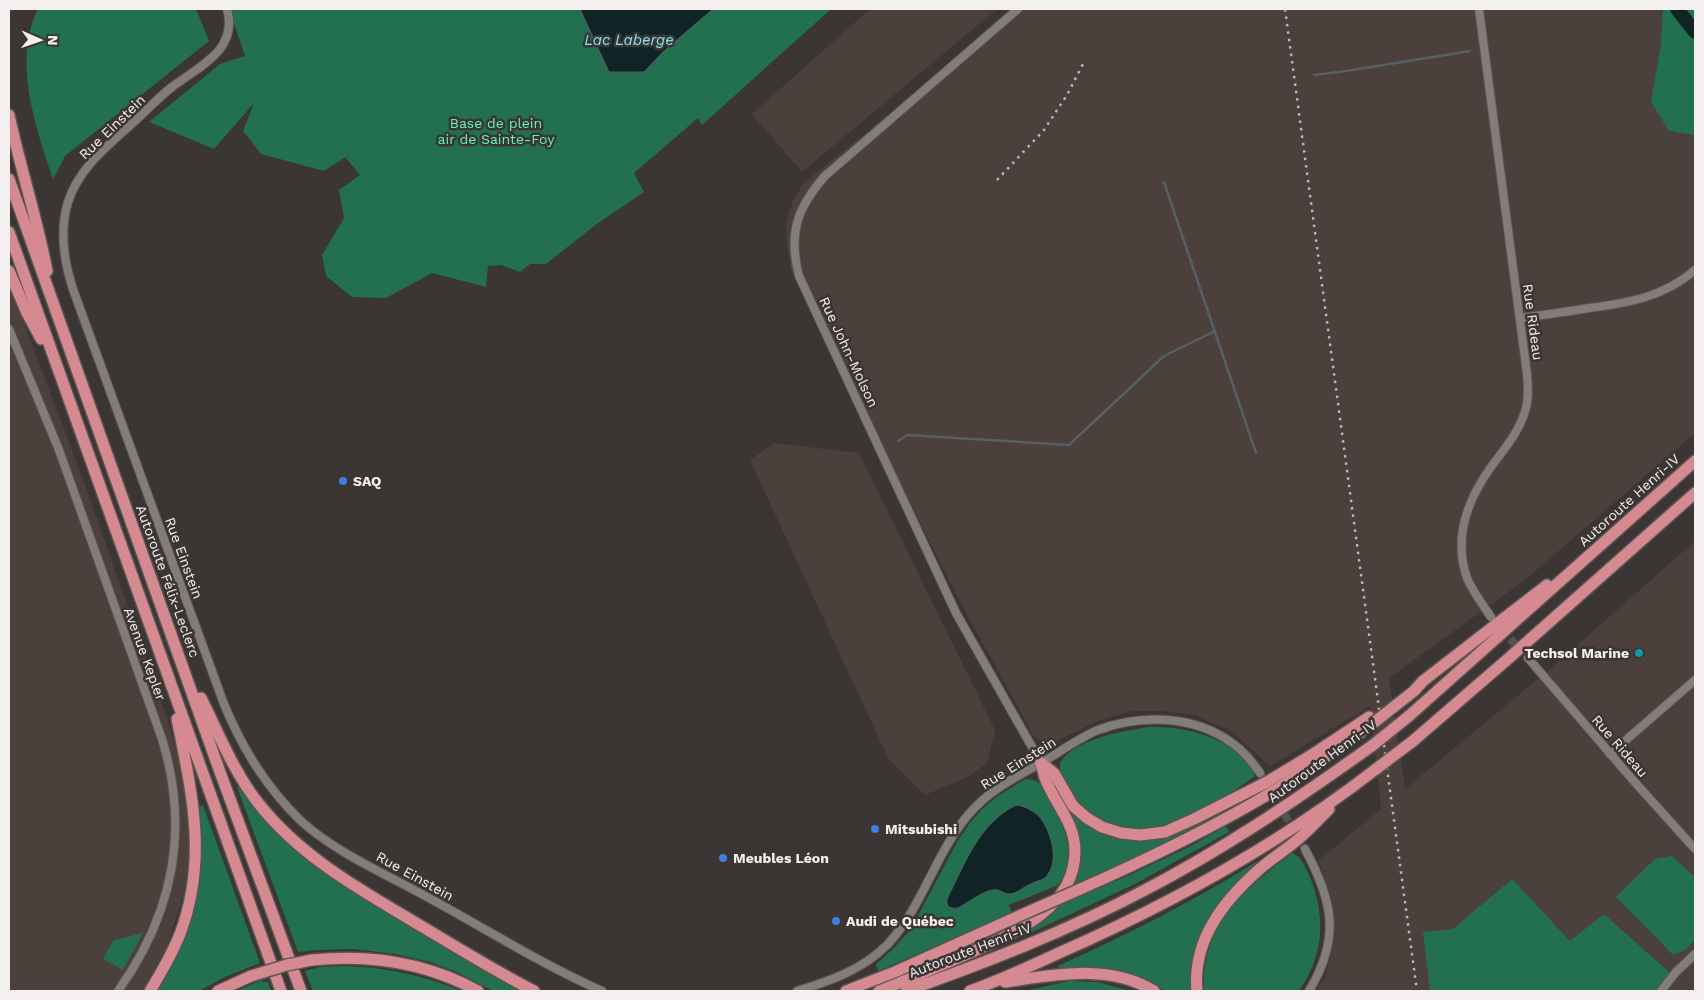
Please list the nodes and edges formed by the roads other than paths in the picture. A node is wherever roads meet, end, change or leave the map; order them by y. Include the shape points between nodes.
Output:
1 (227, 9) edge
2 (1018, 9) edge
3 (1480, 9) edge
4 (9, 115) edge
5 (9, 179) edge
6 (9, 232) edge
7 (1695, 270) edge
8 (9, 271) edge
9 (54, 305) junction
10 (1520, 318) junction
11 (9, 329) edge
12 (58, 371) junction
13 (1695, 461) edge
14 (1695, 493) edge
15 (1695, 497) edge
16 (1680, 507) junction
17 (1608, 538) junction
18 (1491, 617) dead end
19 (178, 652) junction
20 (1528, 658) tunnel mouth
21 (168, 678) junction
22 (1695, 680) edge
23 (1371, 721) junction
24 (1610, 754) junction
25 (1041, 763) junction
26 (1260, 773) tunnel mouth
27 (1352, 788) junction
28 (1305, 849) tunnel mouth
29 (1695, 849) edge
30 (1695, 954) edge
31 (991, 984) junction
32 (118, 991) edge
33 (150, 991) edge
34 (218, 991) edge
35 (281, 991) edge
36 (301, 991) edge
37 (478, 991) edge
38 (534, 991) edge
39 (602, 991) edge
40 (797, 991) edge
41 (846, 991) edge
42 (879, 991) edge
43 (906, 991) edge
44 (970, 991) edge
45 (1154, 991) edge
46 (1197, 991) edge
47 (1309, 991) edge
48 (1661, 991) edge

1 - 39 street, Rue Einstein via 229,29 220,48 163,95 96,157 82,175 67,205 63,239 74,292 224,704 240,741 260,774 284,804 312,830 355,857
2 - 25 street, Rue John-Molson via 825,176 810,193 800,212 794,253 799,276 956,612
3 - 10 street, Rue Rideau
4 - 9 highway via 42,242
5 - 9 highway, Autoroute Félix-Leclerc
6 - 12 highway
7 - 10 street via 1676,285 1626,304
8 - 12 highway via 27,314
9 - 19 highway, Autoroute Félix-Leclerc
10 - 18 street, Rue Rideau via 1528,374 1527,407 1515,435 1477,490 1465,518 1463,532 1463,562 1468,580
11 - 32 street, Avenue Kepler via 68,474 162,739 172,781 176,839 164,902 145,949
12 - 21 highway
13 - 17 highway, Autoroute Henri-IV
14 - 16 highway
15 - 16 highway
16 - 27 highway, bridge via 1413,741
17 - 23 highway, bridge via 1414,691
17 - 43 highway, Autoroute Henri-IV, bridge via 1409,716 1258,825 1144,891 1082,921
19 - 36 highway, Autoroute Félix-Leclerc
19 - 38 highway via 236,770 258,803 290,838 352,885
20 - 24 street, Rue Rideau
21 - 33 highway via 192,794 196,858 184,924
21 - 35 highway
22 - 24 street
23 - 25 highway via 1267,782 1166,832 1140,835 1102,827 1073,806 1054,773
23 - 41 highway, bridge via 1310,768 1176,846 898,971
24 - 29 street, Rue Rideau
25 - 26 street, Rue Einstein via 1097,731 1117,724 1155,719 1179,721 1215,732 1233,743
25 - 40 street, Rue Einstein via 986,796 968,814 901,928 886,946 849,973
25 - 42 highway via 1072,832 1075,851 1072,874 1065,888 1042,914 1016,932
27 - 31 highway via 1250,854 1183,892
27 - 46 highway via 1229,899 1204,939 1198,959
28 - 47 street via 1325,889 1330,913 1324,962
30 - 48 street
31 - 44 highway
31 - 45 highway via 1098,973 1127,979
34 - 37 highway, bridge via 287,965 312,960 364,958 404,964 447,976

